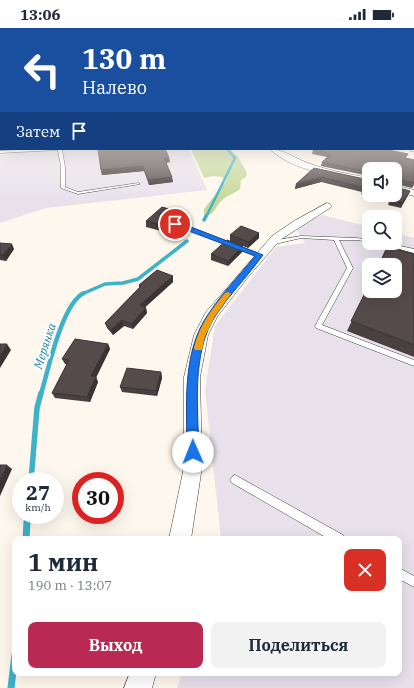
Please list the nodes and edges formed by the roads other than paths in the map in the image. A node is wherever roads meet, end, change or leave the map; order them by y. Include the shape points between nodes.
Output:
1 (38, 150) edge
2 (60, 150) edge
3 (275, 150) edge
4 (0, 152) edge
5 (362, 179) edge
6 (138, 184) dead end
7 (402, 190) edge
8 (414, 193) edge
9 (328, 206) dead end
10 (175, 224) dead end
11 (336, 239) junction
12 (362, 240) edge
13 (271, 243) junction
14 (402, 249) edge
15 (414, 252) edge
16 (260, 255) junction
17 (414, 364) edge
18 (235, 480) dead end
19 (181, 536) edge
20 (334, 536) edge
21 (402, 575) edge
22 (414, 582) edge
23 (143, 676) edge
24 (138, 688) edge

1 - 4 lane
2 - 6 lane via 63,188 78,193
3 - 5 street via 296,162
7 - 8 street
9 - 13 street via 298,223
10 - 16 lane
11 - 12 lane
11 - 13 lane via 301,237
11 - 17 lane via 350,268 318,326
13 - 16 street
14 - 15 lane
16 - 19 street via 212,315 201,336 192,377 193,467
18 - 20 lane
21 - 22 lane
23 - 24 street

